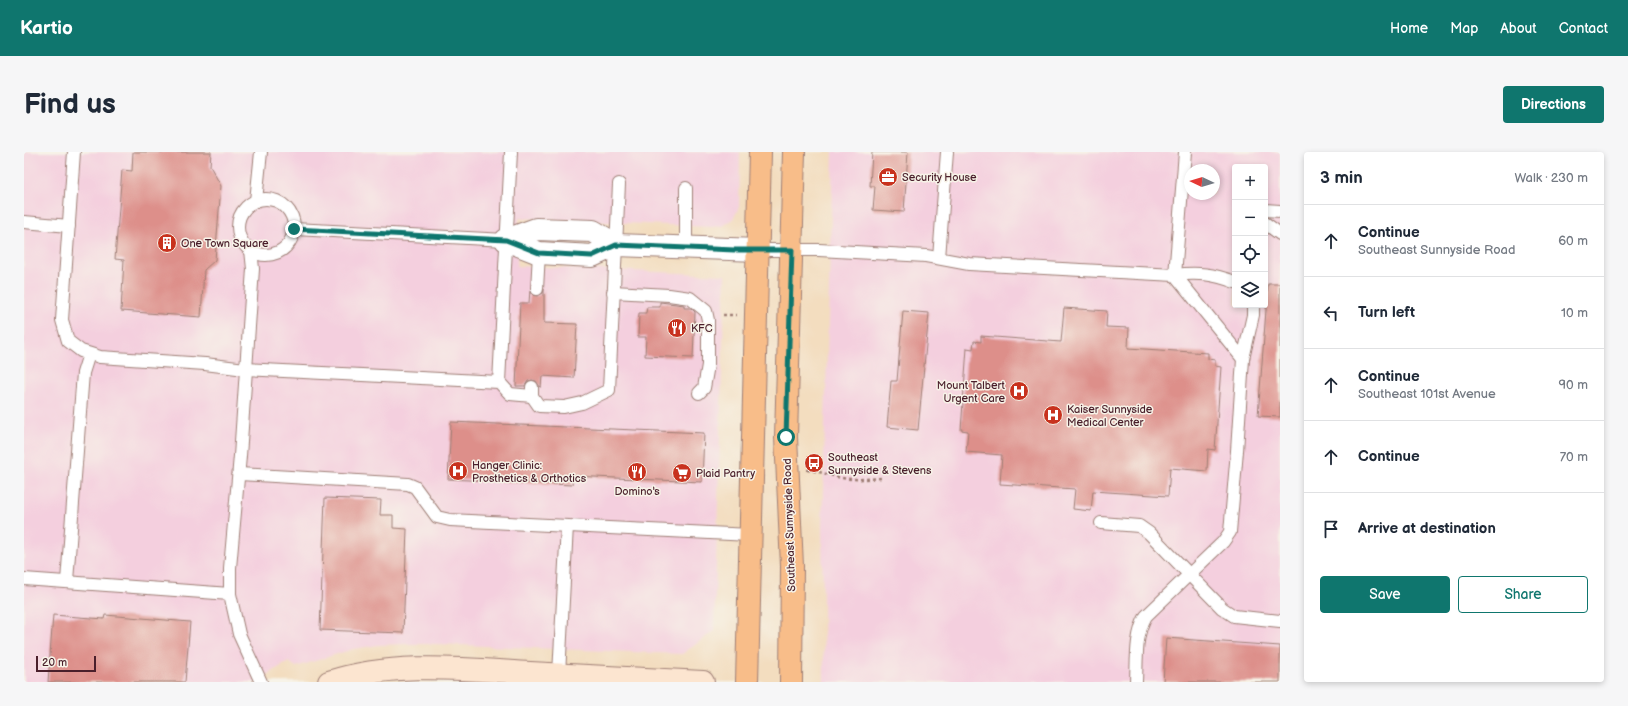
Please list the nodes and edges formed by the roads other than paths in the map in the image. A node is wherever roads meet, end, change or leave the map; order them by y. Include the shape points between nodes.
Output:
1 (74, 152) edge
2 (261, 152) edge
3 (511, 152) edge
4 (760, 152) edge
5 (794, 152) edge
6 (947, 152) edge
7 (1185, 152) edge
8 (619, 184) dead end
9 (686, 188) dead end
10 (256, 201) junction
11 (1268, 210) edge
12 (1280, 211) edge
13 (24, 222) edge
14 (1268, 225) edge
15 (69, 226) junction
16 (294, 229) junction
17 (1280, 234) edge
18 (506, 240) junction
19 (616, 245) junction
20 (686, 249) junction
21 (251, 250) junction
22 (758, 250) junction
23 (792, 250) junction
24 (539, 253) junction
25 (939, 258) junction
26 (1175, 276) junction
27 (1232, 281) edge
28 (537, 289) dead end
29 (613, 292) junction
30 (1253, 308) edge
31 (88, 354) junction
32 (1243, 359) junction
33 (245, 369) junction
34 (499, 382) junction
35 (698, 393) dead end
36 (239, 474) junction
37 (1100, 523) dead end
38 (567, 526) junction
39 (750, 535) junction
40 (1189, 574) junction
41 (24, 579) edge
42 (67, 581) junction
43 (230, 594) junction
44 (1280, 621) edge
45 (559, 674) junction
46 (261, 682) edge
47 (329, 682) edge
48 (703, 682) edge
49 (746, 682) edge
50 (791, 682) edge
51 (1136, 682) edge

1 - 15 lane
2 - 10 lane
3 - 18 lane
4 - 22 main road
5 - 23 main road, Southeast Sunnyside Road
6 - 25 lane
7 - 26 lane
8 - 19 lane
9 - 20 lane
10 - 16 lane via 277,201 292,217
10 - 21 lane via 247,206 238,224 239,234
11 - 12 lane
13 - 15 lane
14 - 17 lane
15 - 31 lane via 62,320 68,341
16 - 18 lane
16 - 21 lane via 291,240 284,249 273,254
18 - 19 street via 536,229 592,232
18 - 24 street
18 - 34 lane
19 - 20 street
19 - 24 street via 592,256
19 - 29 lane
20 - 22 street
21 - 33 lane via 253,269
22 - 23 lane
22 - 39 main road
23 - 25 lane
23 - 50 main road, Southeast Sunnyside Road via 787,469 792,566
24 - 28 lane
25 - 26 lane via 969,264
26 - 27 lane via 1196,273
26 - 32 lane
29 - 34 lane via 609,390 582,403 564,407 539,406 532,392 510,394
29 - 35 lane via 690,298 706,311 708,365 704,388
30 - 32 lane
31 - 33 lane via 100,358
31 - 42 lane via 83,373
32 - 40 lane via 1230,532 1224,542
33 - 34 lane
33 - 36 lane
36 - 38 lane via 408,484 415,487 437,517 450,520
36 - 43 lane
37 - 40 lane via 1139,526
38 - 39 lane
38 - 45 lane
39 - 49 main road
40 - 44 lane via 1222,608 1234,616
40 - 51 lane via 1146,616 1141,625
41 - 42 lane
42 - 43 lane
43 - 46 lane via 239,634
45 - 47 main road via 404,668 357,674
45 - 48 main road

